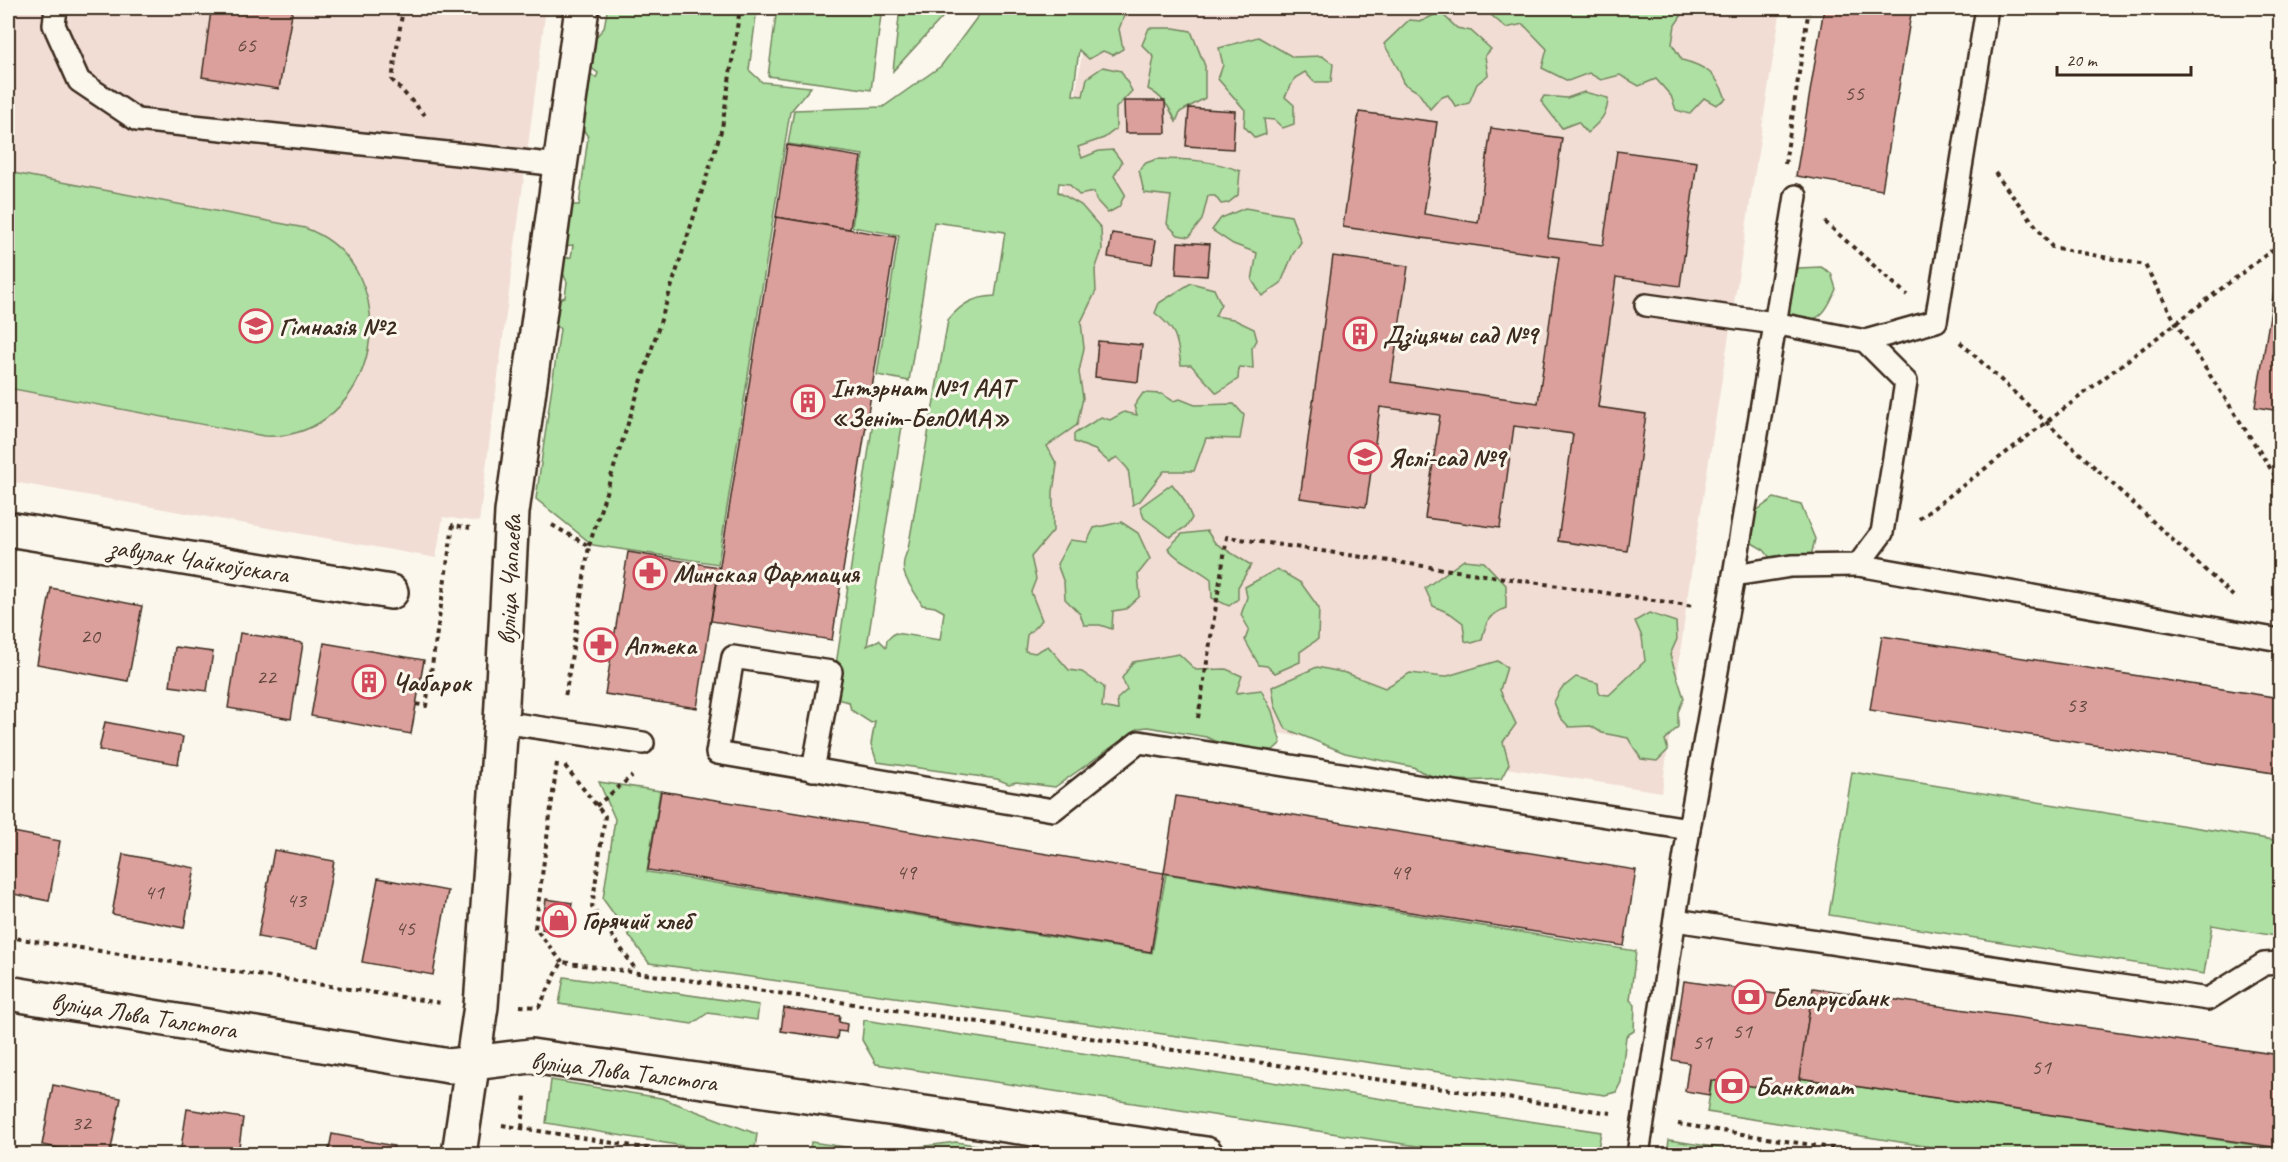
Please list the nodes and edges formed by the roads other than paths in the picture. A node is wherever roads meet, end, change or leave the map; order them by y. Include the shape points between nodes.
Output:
1 (56, 8) edge
2 (582, 8) edge
3 (1987, 8) edge
4 (560, 165) junction
5 (1796, 196) road end
6 (1646, 305) dead end
7 (1774, 324) junction
8 (1865, 341) junction
9 (8, 529) edge
10 (1858, 565) junction
11 (1734, 575) junction
12 (391, 592) dead end
13 (2274, 639) edge
14 (501, 722) junction
15 (643, 743) dead end
16 (813, 770) junction
17 (1689, 829) junction
18 (1675, 921) junction
19 (2280, 963) edge
20 (8, 993) edge
21 (474, 1063) junction
22 (459, 1155) edge
23 (1206, 1155) edge
24 (1638, 1155) edge

1 - 4 lane via 54,25 79,81 137,120
2 - 4 street, вуліца Чапаева
3 - 8 lane via 1936,321
4 - 14 street, вуліца Чапаева via 512,512
5 - 7 lane
6 - 7 lane
7 - 8 lane
7 - 11 lane
8 - 10 lane via 1906,382 1882,533
9 - 12 street, завулак Чайкоўскага
10 - 11 lane via 1791,566
10 - 13 lane
11 - 17 lane
14 - 15 lane
14 - 21 street, вуліца Чапаева
16 - 16 lane via 717,753 733,657 831,672
16 - 17 lane via 1053,810 1139,742
17 - 18 lane
18 - 19 lane via 2208,999 2264,964
18 - 24 lane
20 - 21 street, вуліца Льва Талстога via 449,1066
21 - 22 street, вуліца Чапаева
21 - 23 street, вуліца Льва Талстога via 531,1056

